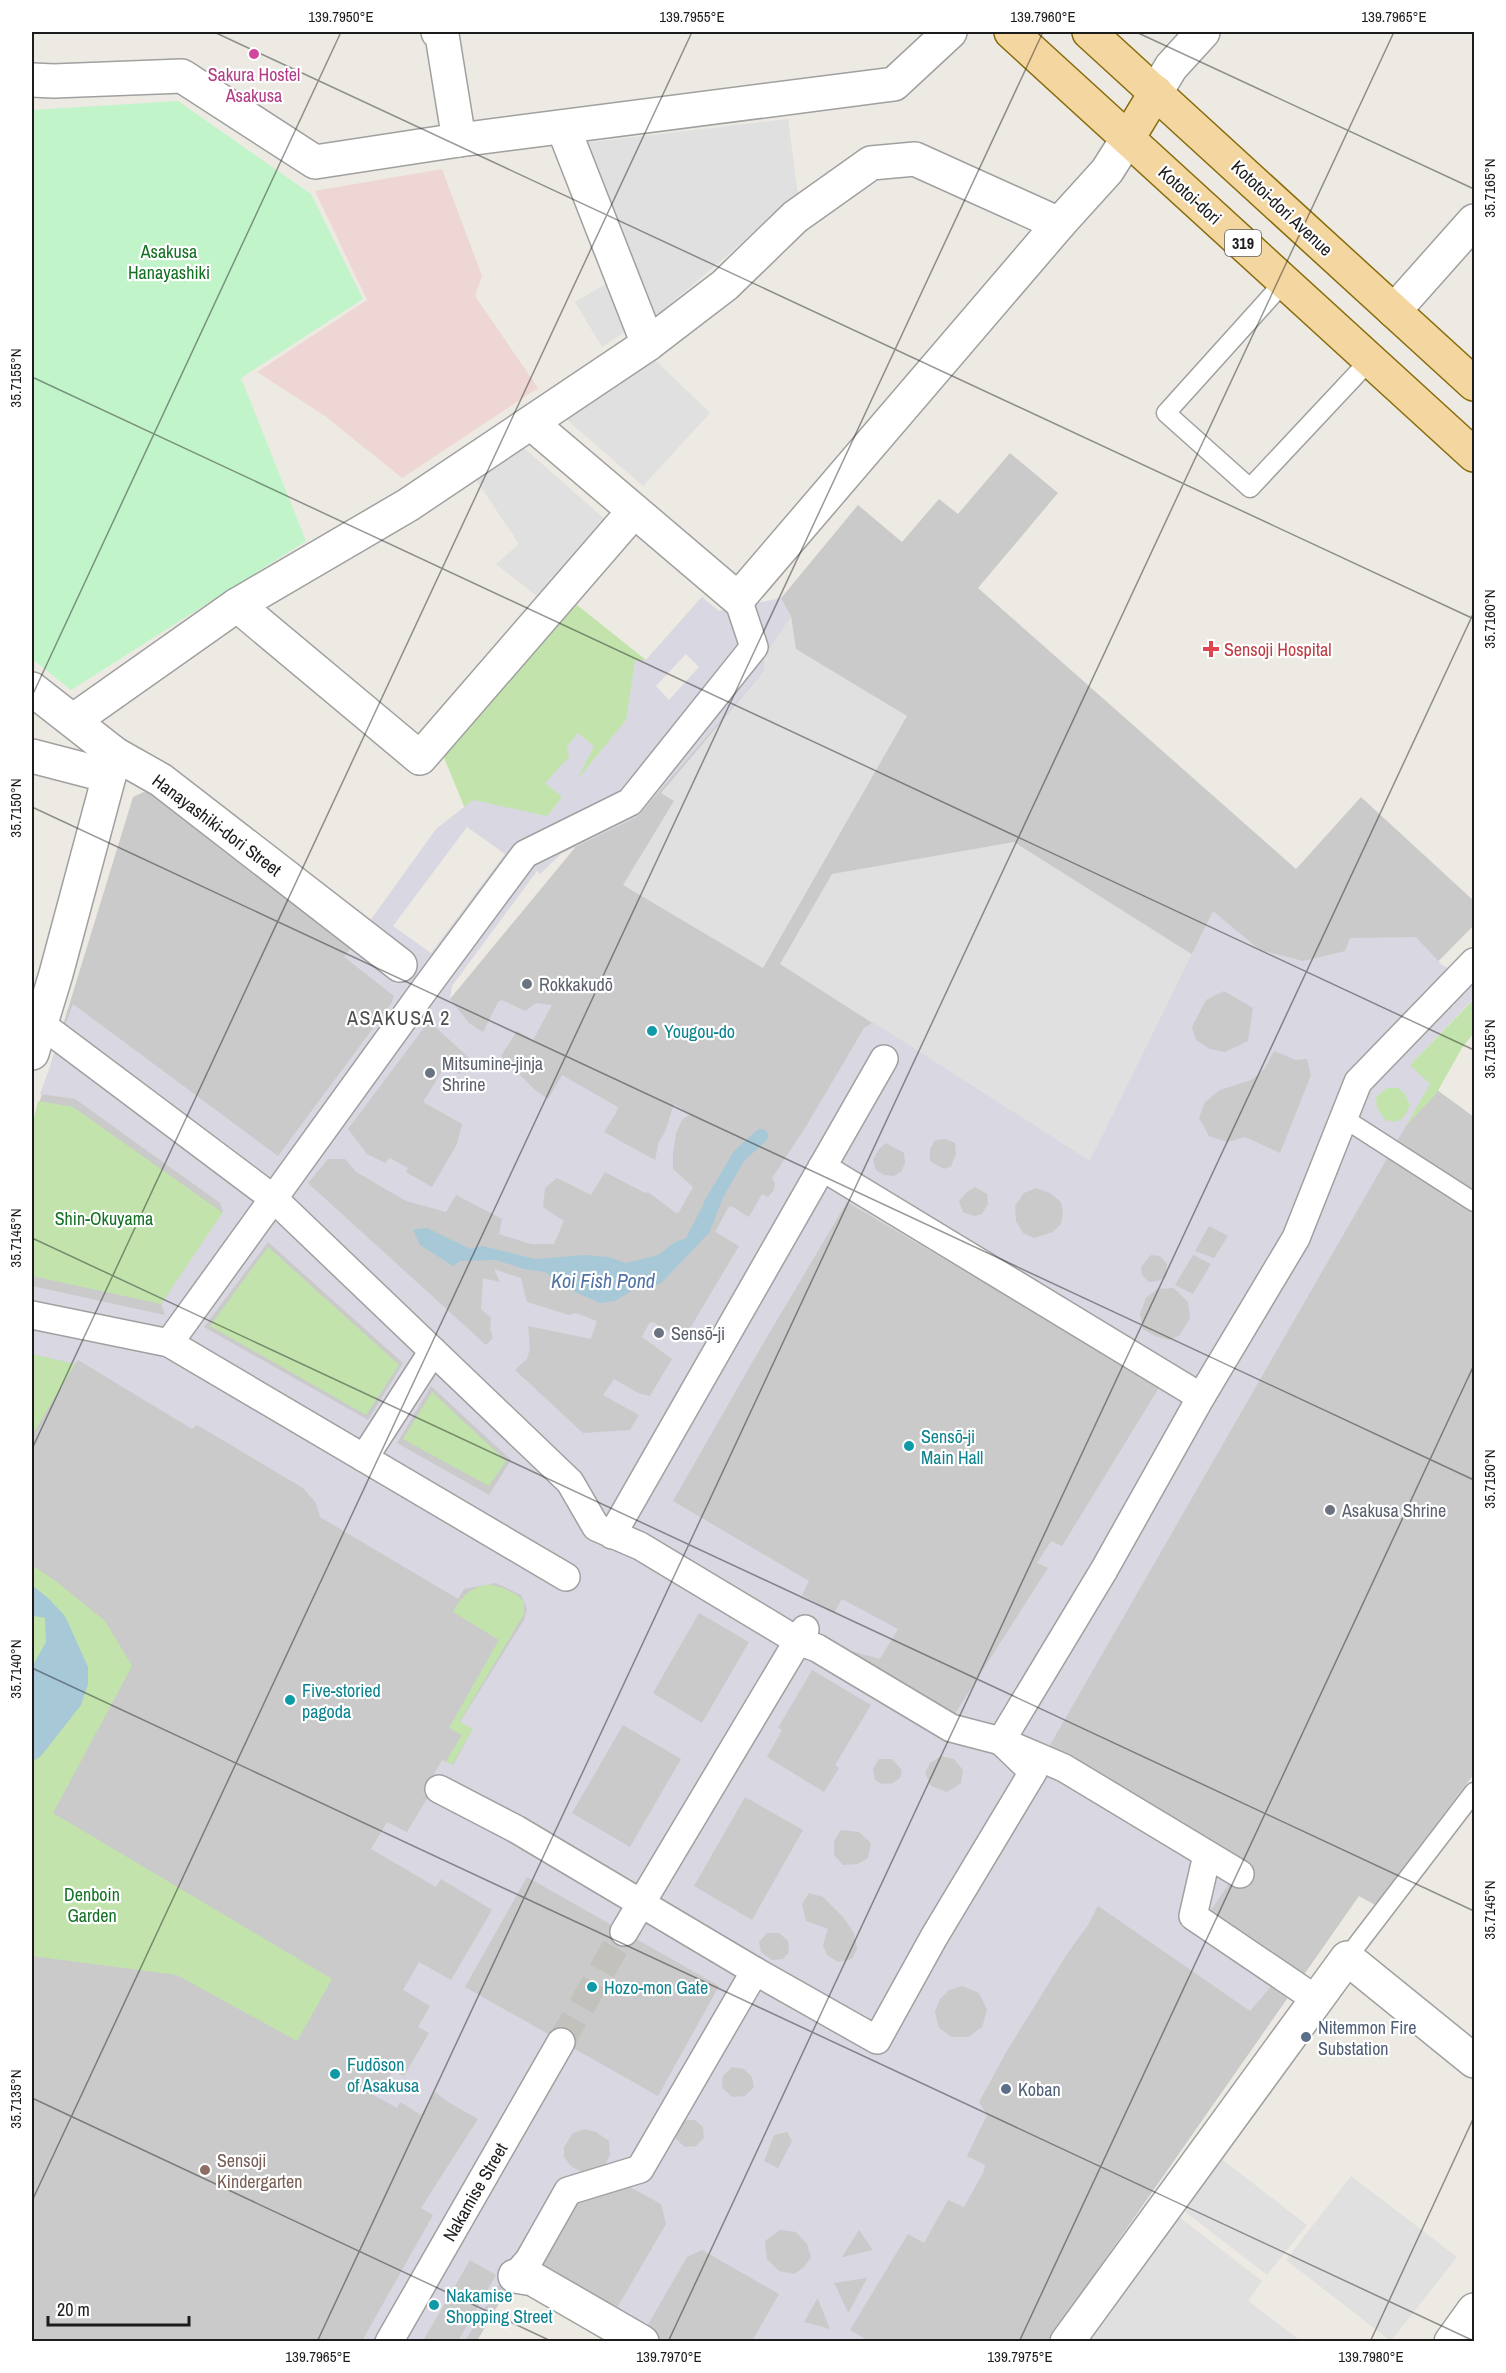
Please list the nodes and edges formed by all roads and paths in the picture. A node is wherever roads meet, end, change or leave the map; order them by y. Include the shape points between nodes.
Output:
1 (438, 32) edge
2 (950, 32) edge
3 (1011, 32) edge
4 (1089, 32) edge
5 (1203, 32) edge
6 (32, 55) edge
7 (43, 80) edge
8 (1156, 92) junction
9 (563, 128) junction
10 (1128, 138) junction
11 (459, 140) junction
12 (1474, 221) edge
13 (1059, 224) junction
14 (1285, 281) junction
15 (1395, 311) junction
16 (648, 344) junction
17 (1370, 360) junction
18 (1474, 384) edge
19 (531, 423) junction
20 (1474, 455) edge
21 (634, 511) junction
22 (738, 599) junction
23 (237, 605) junction
24 (32, 689) edge
25 (74, 720) junction
26 (32, 756) edge
27 (112, 765) junction
28 (1474, 962) edge
29 (400, 965) dead end
30 (44, 971) edge
31 (36, 1039) edge
32 (884, 1059) dead end
33 (1345, 1119) junction
34 (822, 1167) junction
35 (274, 1199) junction
36 (1474, 1202) edge
37 (32, 1316) edge
38 (169, 1343) junction
39 (433, 1351) junction
40 (1201, 1397) junction
41 (364, 1458) junction
42 (612, 1535) junction
43 (566, 1577) dead end
44 (802, 1635) junction
45 (1001, 1742) junction
46 (439, 1789) dead end
47 (1474, 1792) edge
48 (1207, 1855) junction
49 (1240, 1875) dead end
50 (642, 1903) junction
51 (624, 1932) tunnel mouth
52 (1347, 1958) junction
53 (755, 1971) junction
54 (1317, 2000) junction
55 (561, 2042) tunnel mouth
56 (1474, 2061) edge
57 (515, 2276) joint
58 (1474, 2310) edge
59 (389, 2342) edge
60 (642, 2342) edge
61 (1067, 2342) edge
62 (1451, 2342) edge

1 - 11 street via 442,35
2 - 9 street via 894,84
3 - 10 main road, Kototoi-dori / 319
4 - 8 main road, Kototoi-dori Avenue
5 - 8 street
6 - 7 street
7 - 11 street via 182,76 315,162
8 - 10 main road
8 - 15 main road, Kototoi-dori Avenue
9 - 11 street
9 - 16 street
10 - 13 street via 1107,171
10 - 14 main road, Kototoi-dori / 319
12 - 15 street
13 - 16 street via 915,159 871,163 795,216 725,285
13 - 22 street
14 - 17 main road, Kototoi-dori / 319
14 - 17 lane via 1166,413 1250,488
15 - 18 main road, Kototoi-dori Avenue
16 - 19 street
17 - 20 main road, Kototoi-dori / 319
19 - 21 street
19 - 23 street via 408,505
21 - 22 street
21 - 23 street via 420,758
22 - 35 street via 754,647 630,802 525,854
23 - 25 street
24 - 25 street, Hanayashiki-dori Street
25 - 27 street, Hanayashiki-dori Street
26 - 27 street
27 - 29 street, Hanayashiki-dori Street via 161,780
27 - 30 street
28 - 33 street via 1358,1082
30 - 31 street
31 - 35 street
32 - 34 street
33 - 36 lane
33 - 40 street via 1296,1238
34 - 40 street
34 - 42 street
35 - 38 street
35 - 39 street
37 - 38 street
38 - 41 street
39 - 41 street
39 - 42 street via 570,1482 596,1527
40 - 45 street
41 - 43 street
42 - 44 street via 640,1546
44 - 45 street via 817,1648 951,1728
44 - 50 street
45 - 48 street via 1064,1768
45 - 53 street via 1033,1772 934,1936 877,2040
46 - 50 street
47 - 52 lane
48 - 49 street
48 - 54 street via 1193,1916
50 - 51 street
50 - 53 street
52 - 54 street
52 - 56 street
53 - 57 street via 640,2169 568,2191 529,2260
54 - 61 street
55 - 59 street, Nakamise Street
57 - 60 street via 533,2279
58 - 62 street

